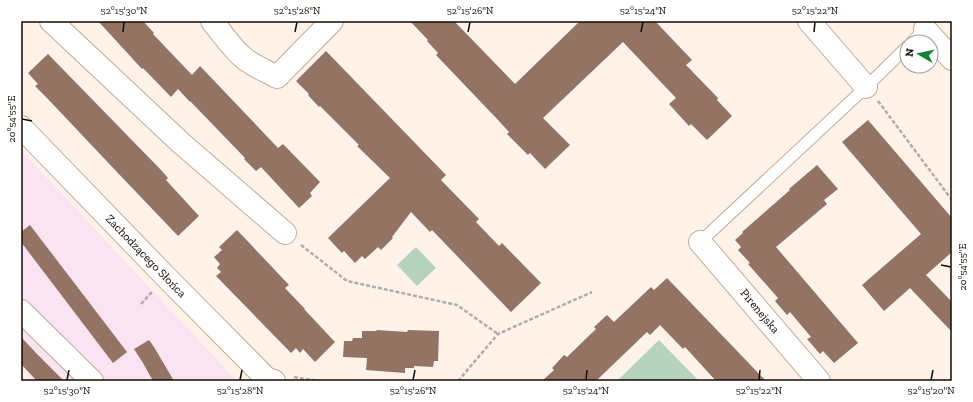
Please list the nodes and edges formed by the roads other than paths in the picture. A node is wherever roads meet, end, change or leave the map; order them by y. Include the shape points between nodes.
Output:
1 (51, 21) edge
2 (212, 21) edge
3 (332, 21) edge
4 (809, 21) edge
5 (923, 31) edge
6 (899, 55) edge
7 (952, 59) edge
8 (866, 87) junction
9 (21, 128) edge
10 (285, 233) road end
11 (700, 242) joint
12 (21, 311) edge
13 (92, 381) edge
14 (274, 381) edge
15 (819, 381) edge

1 - 10 street via 181,144
2 - 3 street via 244,59 277,77
4 - 8 street
5 - 7 street
6 - 8 lane
8 - 11 lane
9 - 14 street, Zachodzącego Słońca via 267,379
11 - 15 street, Pirenejska
12 - 13 street

